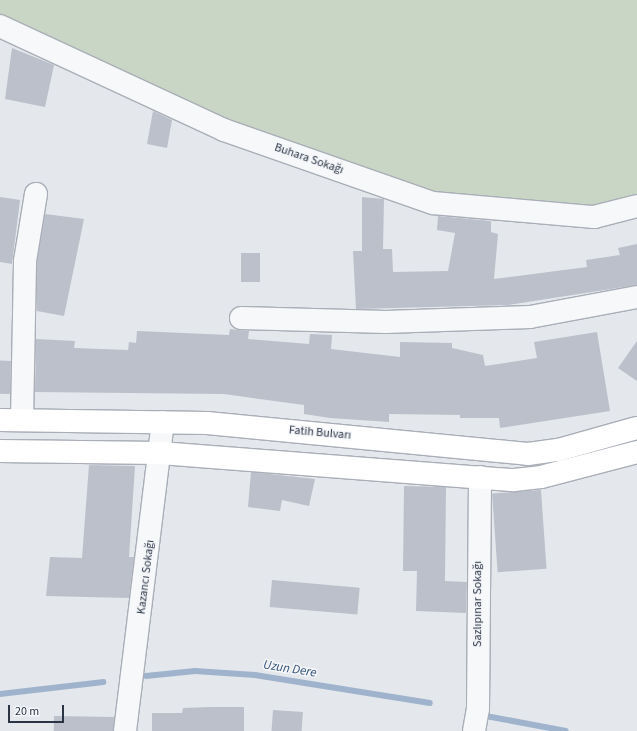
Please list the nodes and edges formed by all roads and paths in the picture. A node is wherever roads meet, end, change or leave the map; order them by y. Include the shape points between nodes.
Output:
1 (0, 26) edge
2 (36, 194) dead end
3 (637, 206) edge
4 (637, 297) edge
5 (241, 318) dead end
6 (0, 420) edge
7 (22, 420) junction
8 (163, 422) junction
9 (637, 428) edge
10 (0, 451) edge
11 (637, 452) edge
12 (160, 453) junction
13 (480, 477) junction
14 (125, 731) edge
15 (474, 731) edge

1 - 3 street, Buhara Sokağı via 224,130 433,203 594,217
2 - 7 street via 25,260
4 - 5 street via 530,317 386,322
6 - 7 main road, Fatih Bulvarı
7 - 8 main road, Fatih Bulvarı
8 - 9 main road, Fatih Bulvarı via 207,422 528,454
8 - 12 street, Kazancı Sokağı
10 - 12 main road
11 - 13 main road via 541,476 514,480
12 - 13 main road
12 - 14 street, Kazancı Sokağı
13 - 15 street, Sazlıpınar Sokağı via 478,708

